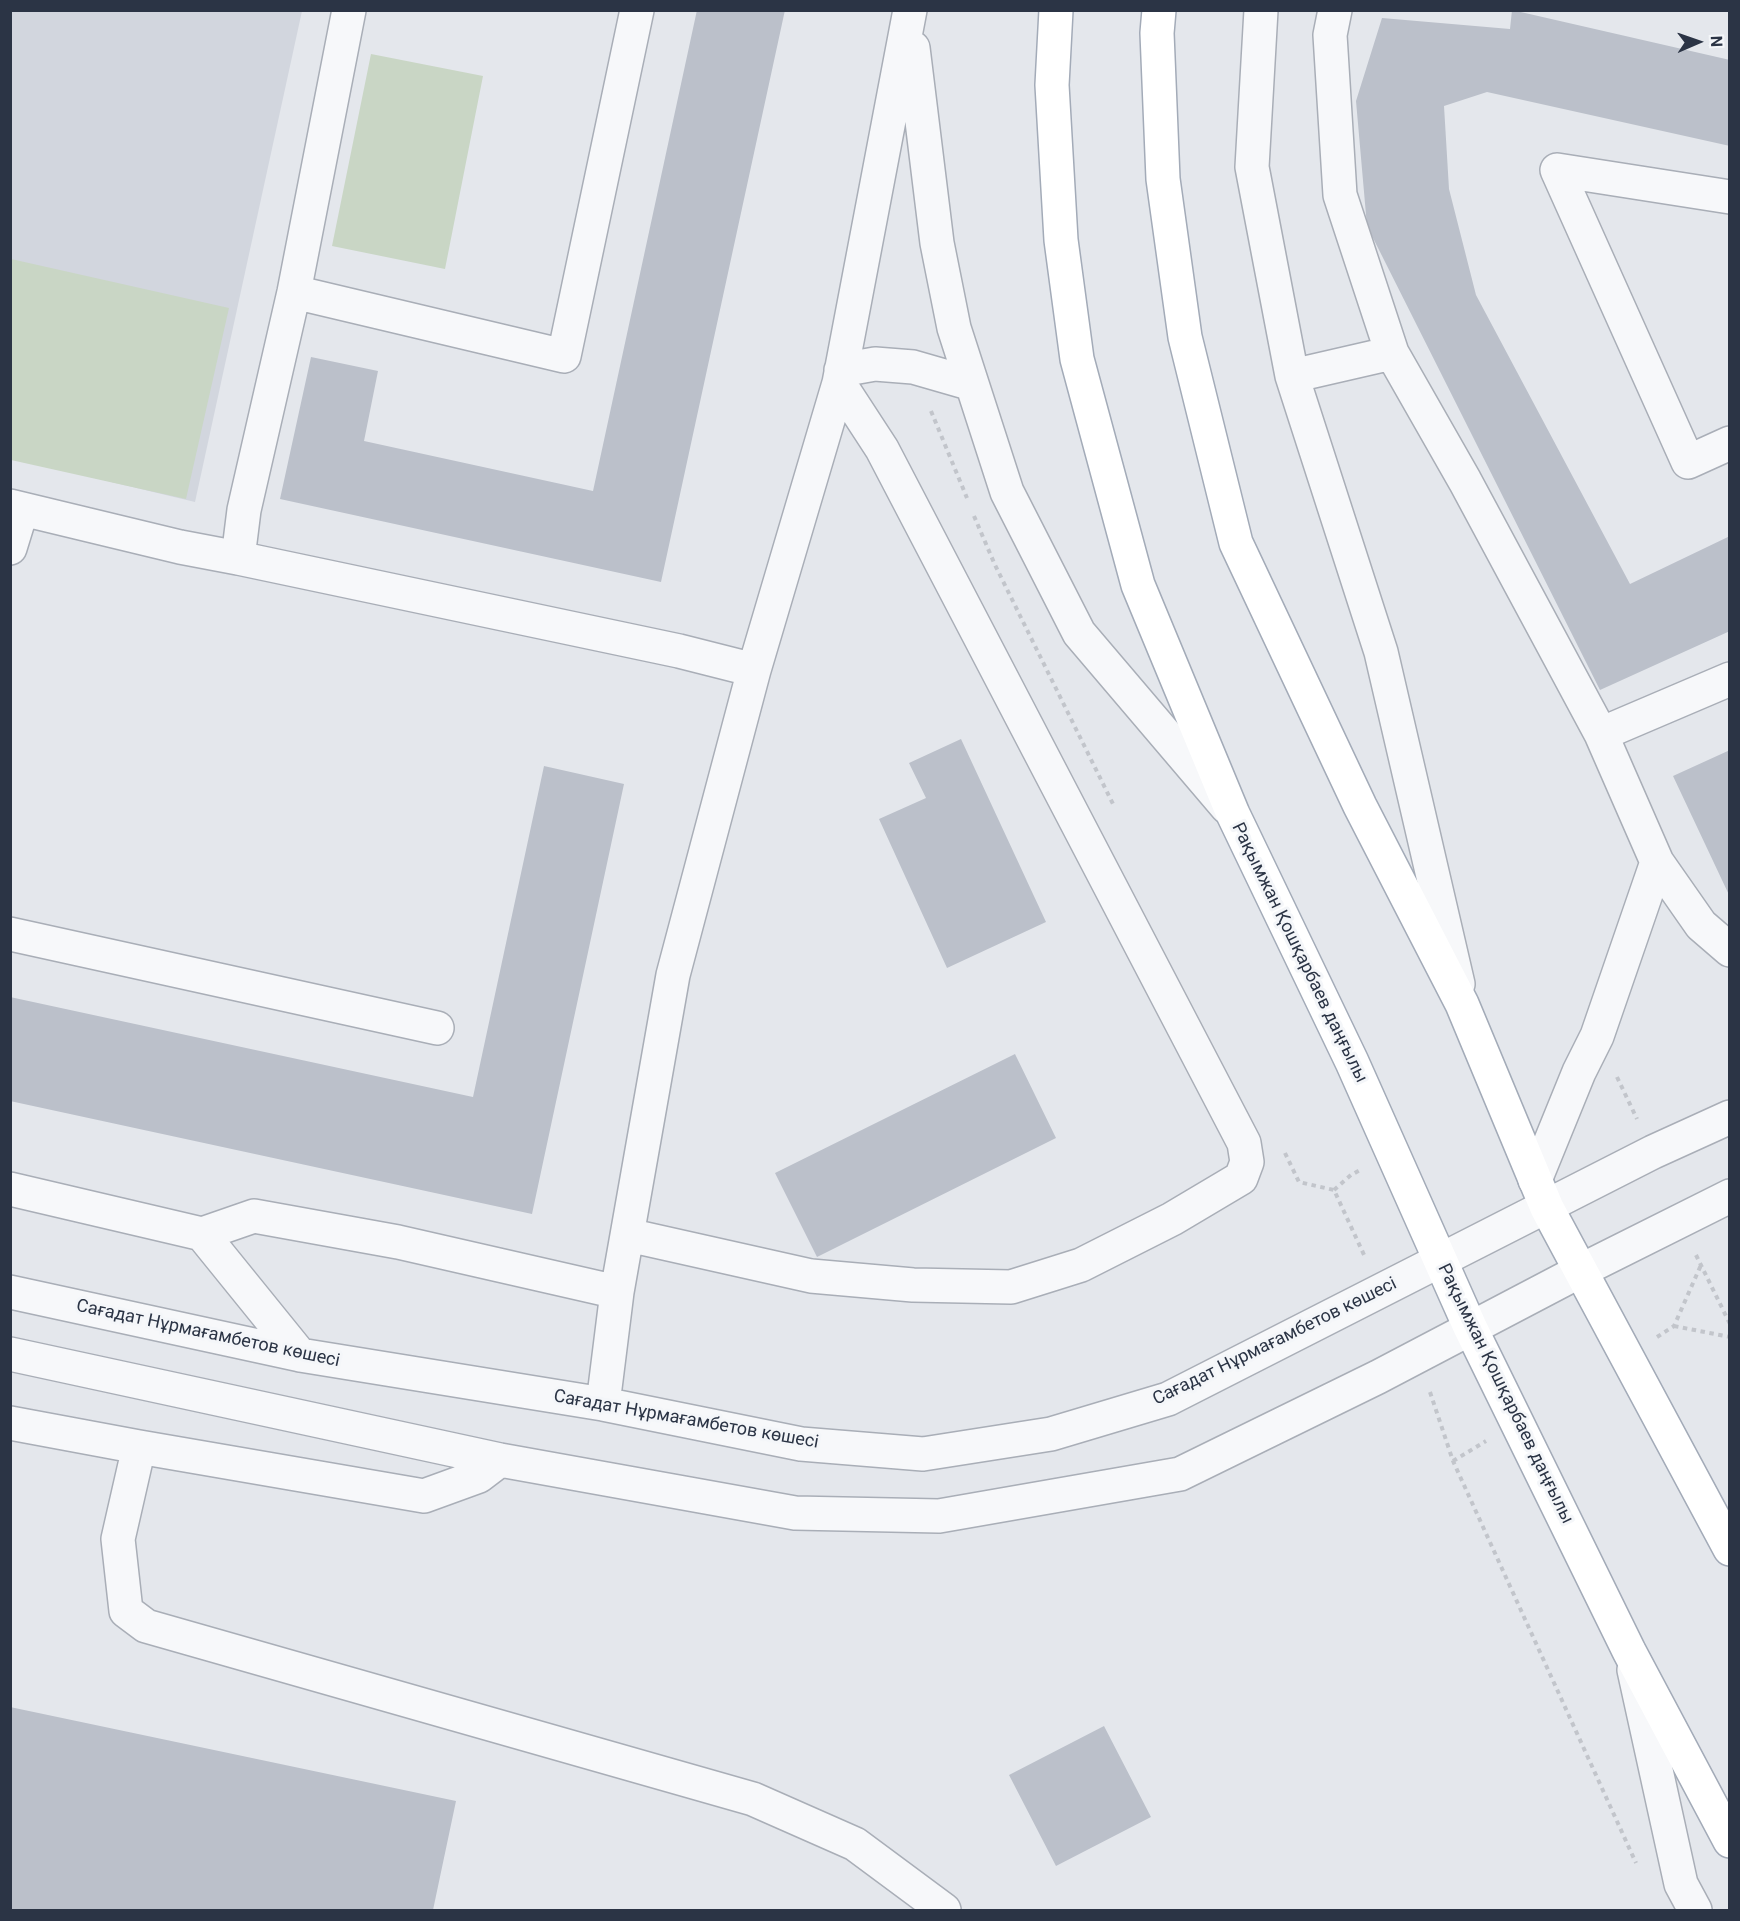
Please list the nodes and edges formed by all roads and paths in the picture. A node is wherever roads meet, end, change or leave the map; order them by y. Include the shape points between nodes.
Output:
1 (350, 10) edge
2 (637, 10) edge
3 (910, 10) edge
4 (917, 10) edge
5 (1056, 10) edge
6 (1159, 10) edge
7 (1261, 10) edge
8 (1335, 10) edge
9 (1730, 197) edge
10 (294, 292) junction
11 (1392, 353) junction
12 (913, 366) junction
13 (1292, 376) junction
14 (840, 377) junction
15 (972, 384) junction
16 (1730, 443) edge
17 (967, 499) dead end
18 (16, 508) edge
19 (972, 510) dead end
20 (10, 548) edge
21 (238, 558) junction
22 (754, 670) junction
23 (1730, 679) edge
24 (1601, 734) junction
25 (1116, 811) dead end
26 (1233, 814) junction
27 (1657, 862) junction
28 (10, 934) edge
29 (1730, 950) edge
30 (1462, 1004) junction
31 (437, 1028) dead end
32 (1730, 1117) edge
33 (1285, 1152) dead end
34 (10, 1189) edge
35 (1541, 1194) junction
36 (1730, 1196) edge
37 (202, 1234) junction
38 (628, 1235) junction
39 (1441, 1260) junction
40 (1580, 1271) junction
41 (1383, 1289) junction
42 (10, 1292) edge
43 (617, 1292) junction
44 (1730, 1324) edge
45 (1470, 1327) junction
46 (1730, 1336) edge
47 (10, 1354) edge
48 (1418, 1354) junction
49 (300, 1355) junction
50 (603, 1404) junction
51 (10, 1423) edge
52 (139, 1447) junction
53 (500, 1460) junction
54 (1730, 1549) edge
55 (1629, 1651) junction
56 (1730, 1840) edge
57 (1638, 1868) dead end
58 (944, 1911) edge
59 (1695, 1911) edge

1 - 10 street
2 - 10 street via 564,356
3 - 14 street
4 - 15 street via 913,53 938,243 954,328
5 - 26 main road, Рақымжан Қошқарбаев даңғылы via 1052,85 1061,240 1077,359 1138,585
6 - 30 main road via 1162,179 1184,326 1236,543 1360,806
7 - 13 street via 1252,167
8 - 11 street via 1330,35 1340,195
9 - 16 street via 1557,170 1688,462
10 - 21 street via 244,510
11 - 13 street
11 - 24 street
12 - 14 street via 875,364
12 - 15 street
12 - 17 path
13 - 30 street via 1381,652
14 - 22 street
14 - 38 street via 882,449 1244,1143 1247,1162 1241,1178 1172,1219 1081,1265 1011,1287 811,1276
15 - 26 street via 1007,492 1079,633
18 - 20 street
18 - 21 street
19 - 25 path via 994,565
21 - 22 street
22 - 38 street via 673,975
23 - 24 street
24 - 27 street
26 - 39 main road, Рақымжан Қошқарбаев даңғылы via 1352,1062
27 - 29 street via 1701,925
27 - 35 street via 1597,1036 1579,1072
28 - 31 street
30 - 35 main road
32 - 35 street, Сағадат Нұрмағамбетов көшесі via 1653,1152
33 - 41 path via 1299,1182 1334,1190
34 - 37 street
35 - 39 street, Сағадат Нұрмағамбетов көшесі
35 - 40 main road
36 - 40 street
37 - 43 street via 254,1215 398,1242
37 - 49 street
38 - 43 street
39 - 41 street, Сағадат Нұрмағамбетов көшесі
39 - 45 main road, Рақымжан Қошқарбаев даңғылы
40 - 45 street
40 - 54 main road
41 - 50 street, Сағадат Нұрмағамбетов көшесі via 1168,1399 1051,1434 923,1454 801,1444
42 - 49 street, Сағадат Нұрмағамбетов көшесі
43 - 50 street
44 - 46 path via 1701,1265 1674,1326
45 - 48 street
45 - 55 main road, Рақымжан Қошқарбаев даңғылы
47 - 53 street
48 - 53 street via 1180,1474 939,1516 795,1513
48 - 57 path via 1453,1461
49 - 50 street, Сағадат Нұрмағамбетов көшесі
51 - 52 street
52 - 53 street via 424,1496 479,1476
52 - 58 street via 118,1539 126,1611 146,1626 753,1799 855,1844
55 - 56 main road, Рақымжан Қошқарбаев даңғылы
55 - 59 street via 1681,1884

